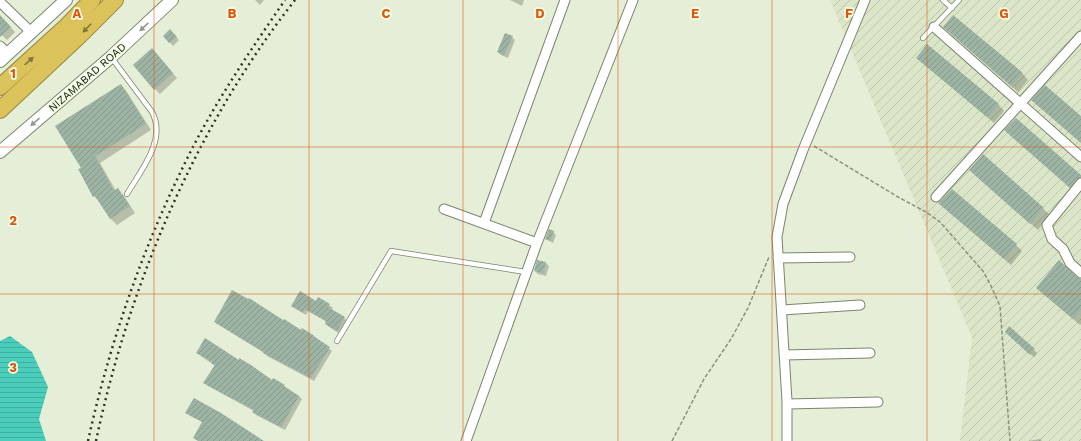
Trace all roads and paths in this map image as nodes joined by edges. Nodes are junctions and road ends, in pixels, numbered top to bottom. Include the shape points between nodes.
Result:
1 (66, 0) edge
2 (92, 0) edge
3 (115, 0) edge
4 (172, 0) edge
5 (565, 0) edge
6 (633, 0) edge
7 (865, 0) edge
8 (942, 0) edge
9 (959, 0) edge
10 (0, 2) edge
11 (952, 8) junction
12 (934, 27) junction
13 (32, 33) junction
14 (1081, 36) edge
15 (923, 38) dead end
16 (3, 54) edge
17 (111, 57) junction
18 (0, 87) edge
19 (1021, 103) junction
20 (0, 110) edge
21 (807, 142) junction
22 (0, 152) edge
23 (1081, 157) edge
24 (1081, 183) edge
25 (127, 194) dead end
26 (936, 197) dead end
27 (444, 209) dead end
28 (484, 224) junction
29 (777, 236) junction
30 (537, 243) junction
31 (850, 257) dead end
32 (778, 258) junction
33 (526, 272) junction
34 (1081, 273) edge
35 (860, 305) dead end
36 (782, 310) junction
37 (337, 342) dead end
38 (870, 353) dead end
39 (784, 355) junction
40 (878, 402) dead end
41 (787, 404) junction
42 (466, 441) edge
43 (672, 441) edge
44 (787, 441) edge
45 (1010, 441) edge

1 - 13 main road
18 -> 2 highway
3 -> 20 highway via 74,42
4 -> 17 main road, NIZAMABAD ROAD
5 - 28 street
6 - 30 street
7 - 21 street
8 - 11 lane
9 - 11 lane
10 - 13 street
11 - 12 lane
12 - 15 lane
12 - 19 street
13 - 16 main road
14 - 19 street
17 -> 22 main road, NIZAMABAD ROAD
17 - 25 lane via 152,112 158,132 152,150
19 - 23 street
19 - 26 street
21 - 29 street via 783,204
21 - 45 path via 940,222 982,271 1000,306
24 - 34 street via 1046,225 1052,239
27 - 28 street
28 - 30 street
29 - 32 street
29 - 43 path via 748,308 704,379
30 - 33 street
31 - 32 street
32 - 36 street
33 - 37 lane via 391,251
33 - 42 street
35 - 36 street
36 - 39 street
38 - 39 street
39 - 41 street
40 - 41 street
41 - 44 street

